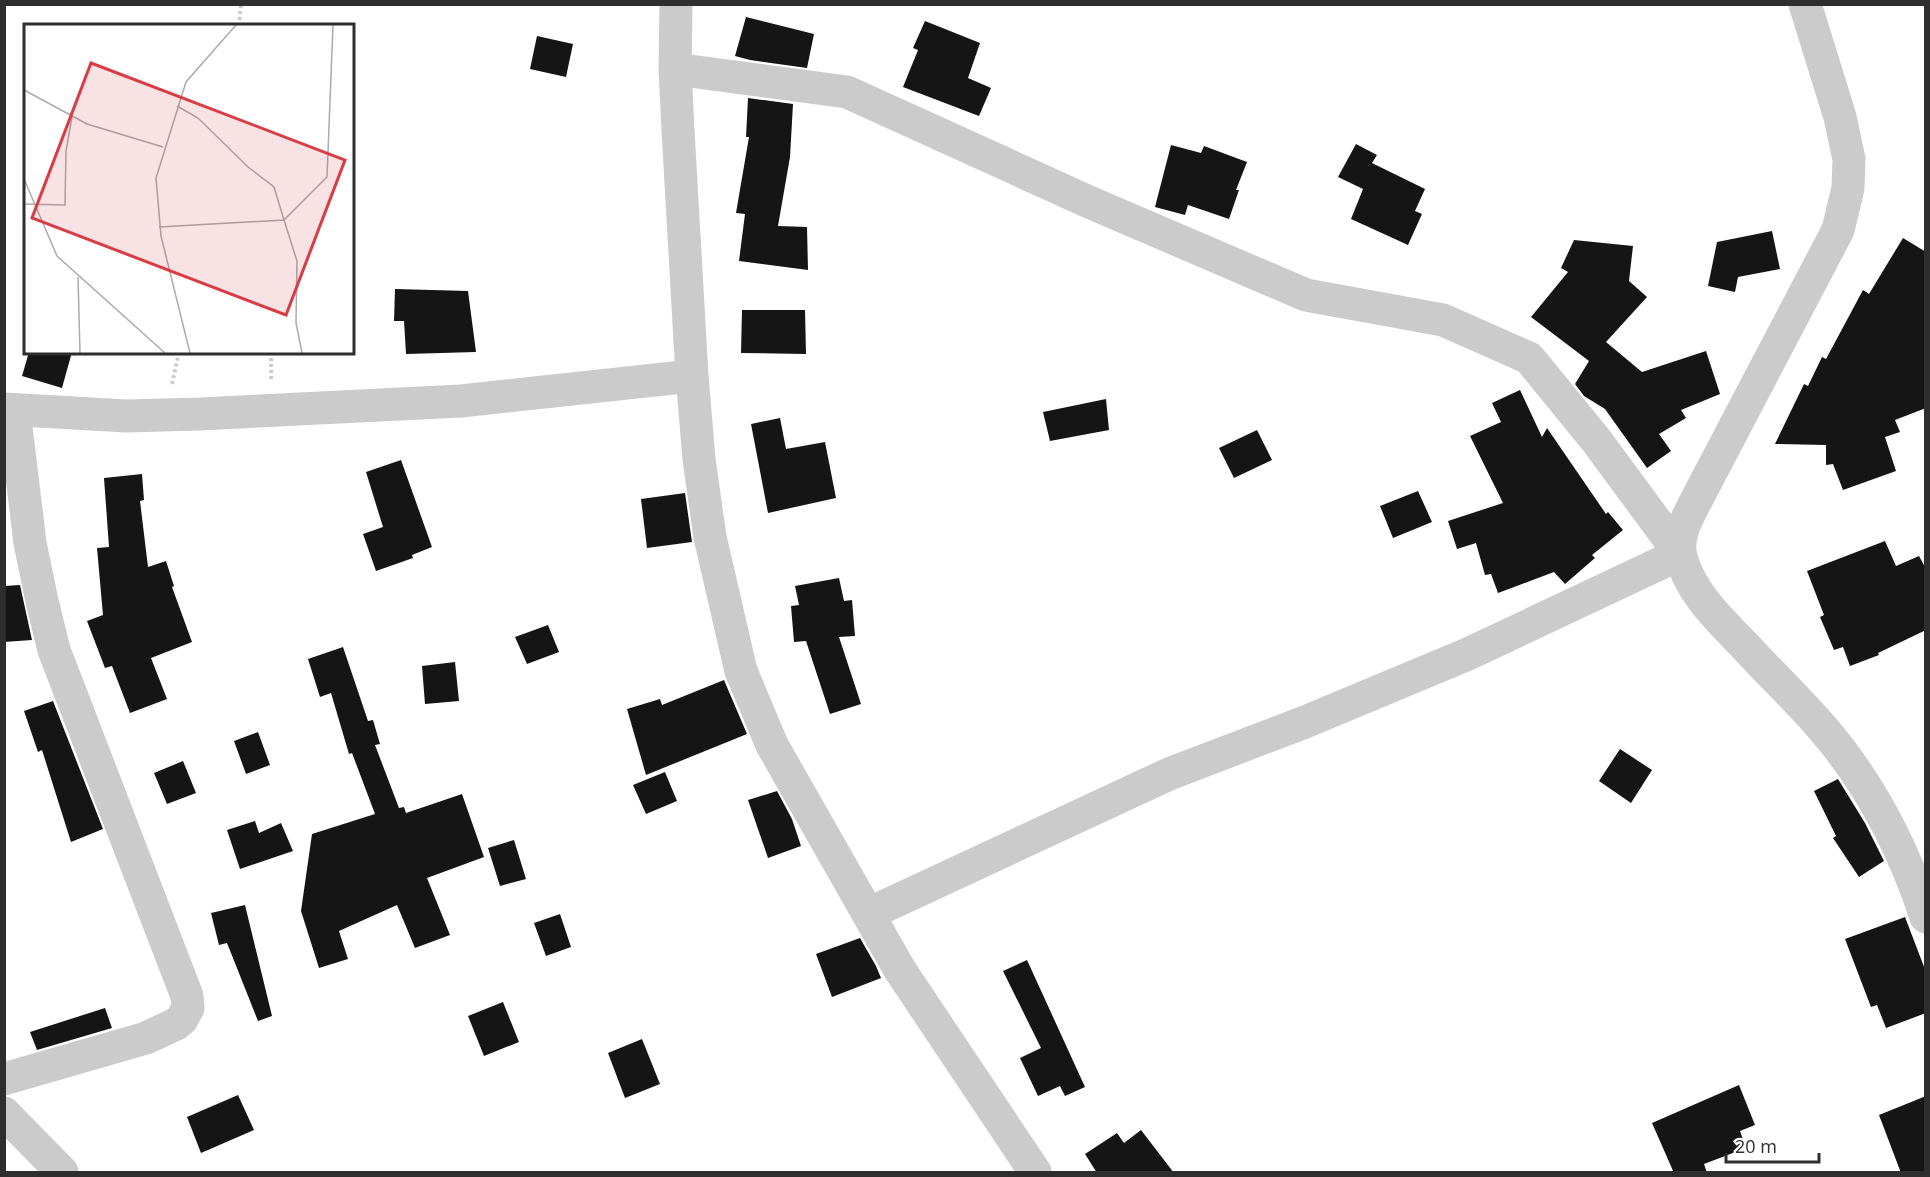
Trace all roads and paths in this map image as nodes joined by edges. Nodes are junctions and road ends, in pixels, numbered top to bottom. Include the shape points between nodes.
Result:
1 (241, 4) edge
2 (676, 4) edge
3 (1805, 4) edge
4 (239, 24) edge
5 (675, 69) junction
6 (692, 376) junction
7 (9, 410) edge
8 (1680, 554) junction
9 (868, 914) junction
10 (1926, 917) edge
11 (4, 1079) edge
12 (4, 1113) edge
13 (62, 1173) edge
14 (1035, 1173) edge

1 - 4 path
2 - 5 street
3 - 8 street via 1840,117 1849,159 1848,188 1838,230 1682,529
5 - 6 street
5 - 8 street via 847,92 1306,295 1443,320 1529,358 1596,440
6 - 7 street via 437,402 126,416
6 - 9 street via 710,537 741,671 772,745
7 - 11 street via 30,543 54,650 187,996 188,1008 176,1024 146,1038
8 - 9 street via 1468,654 1169,774
8 - 10 street via 1688,578 1706,606 1818,723 1870,792
9 - 14 street via 900,970
12 - 13 street

